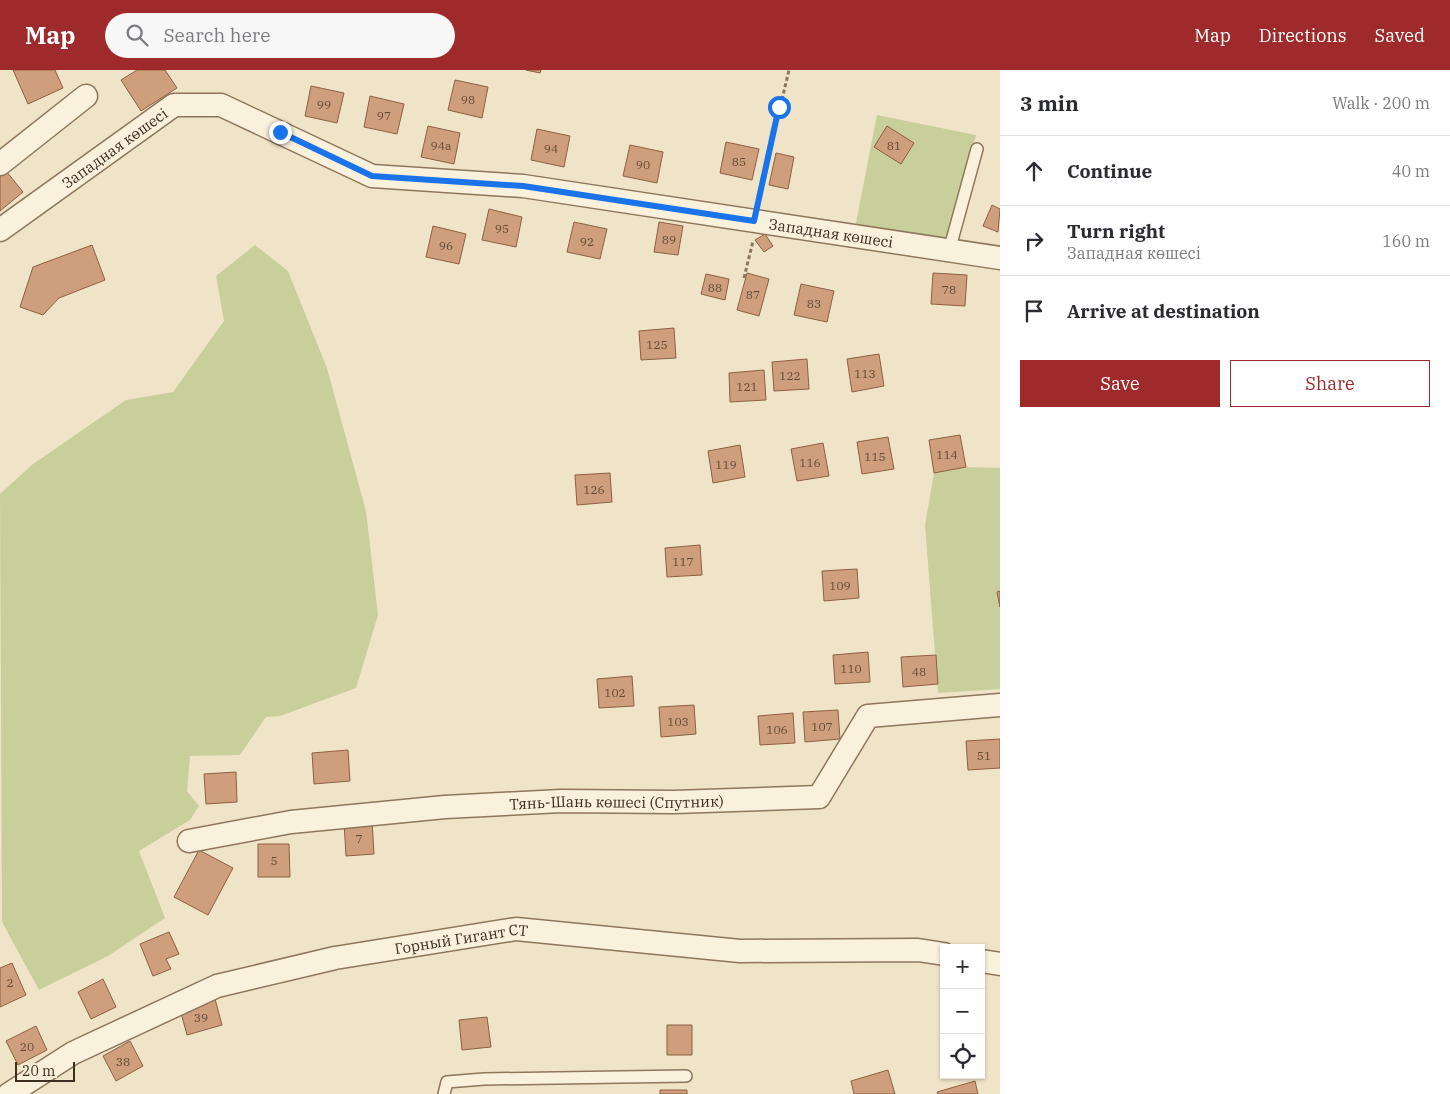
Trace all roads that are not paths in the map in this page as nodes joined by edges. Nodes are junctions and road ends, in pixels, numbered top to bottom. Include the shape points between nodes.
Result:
1 (86, 96) dead end
2 (977, 149) dead end
3 (0, 164) edge
4 (0, 230) edge
5 (949, 250) junction
6 (1000, 258) edge
7 (1000, 705) edge
8 (189, 841) dead end
9 (940, 953) edge
10 (985, 962) edge
11 (1000, 964) edge
12 (686, 1076) dead end
13 (9, 1094) edge
14 (444, 1094) edge

1 - 3 street
2 - 5 lane
4 - 5 street, Западная көшесі via 174,105 222,105 372,176 523,186
5 - 6 street, Западная көшесі
7 - 8 street, Тянь-Шань көшесі (Спутник) via 868,716 819,797 674,802 560,801 445,807 291,822
9 - 13 street, Горный Гигант СТ via 918,950 740,951 516,929 335,958 217,986 73,1053
10 - 11 street
12 - 14 lane via 484,1078 447,1082

